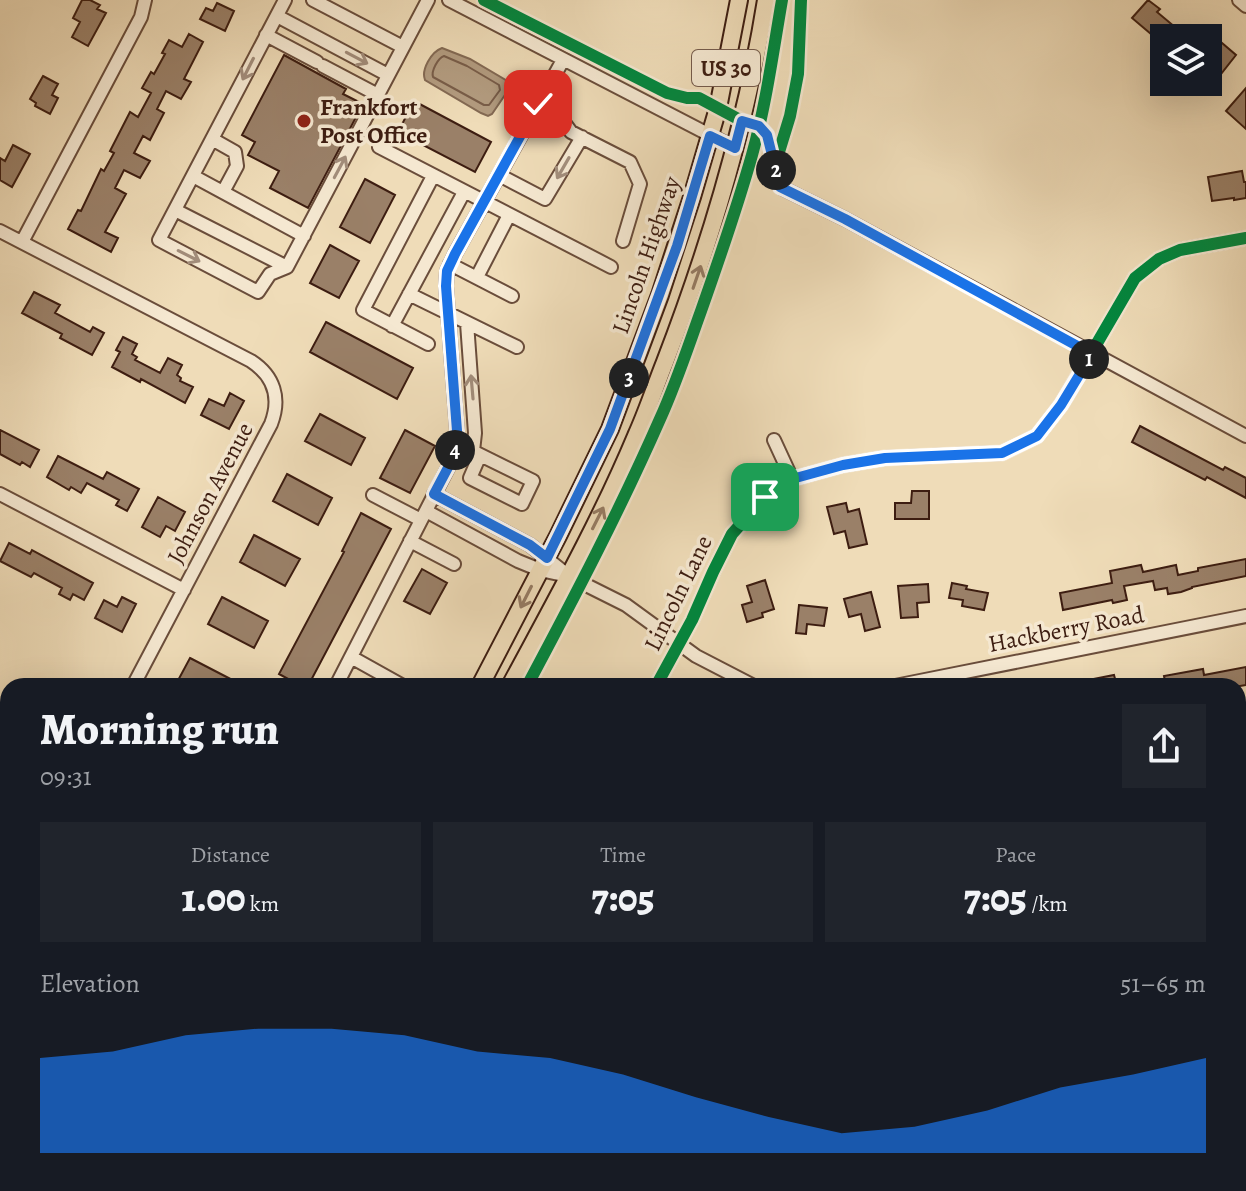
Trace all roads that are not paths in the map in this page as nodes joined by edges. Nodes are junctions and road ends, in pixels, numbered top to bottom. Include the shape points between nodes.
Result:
1 (145, 0) edge
2 (285, 0) edge
3 (313, 0) edge
4 (428, 0) edge
5 (449, 0) edge
6 (739, 0) edge
7 (766, 0) edge
8 (1239, 0) edge
9 (1246, 6) edge
10 (277, 16) junction
11 (266, 35) junction
12 (403, 47) junction
13 (563, 60) junction
14 (388, 75) junction
15 (378, 95) junction
16 (538, 104) junction
17 (710, 136) junction
18 (582, 137) junction
19 (212, 139) junction
20 (379, 147) dead end
21 (735, 148) junction
22 (499, 175) junction
23 (193, 176) junction
24 (433, 176) junction
25 (780, 187) dead end
26 (223, 192) junction
27 (464, 192) junction
28 (483, 202) junction
29 (175, 210) junction
30 (509, 215) junction
31 (0, 231) edge
32 (304, 236) junction
33 (1246, 238) edge
34 (623, 241) dead end
35 (22, 242) junction
36 (450, 264) junction
37 (287, 267) junction
38 (611, 267) dead end
39 (477, 277) junction
40 (409, 294) junction
41 (512, 296) dead end
42 (448, 313) junction
43 (467, 323) junction
44 (392, 326) junction
45 (428, 344) dead end
46 (517, 347) dead end
47 (1092, 354) junction
48 (1246, 436) edge
49 (774, 440) dead end
50 (458, 444) junction
51 (476, 453) junction
52 (792, 479) junction
53 (0, 494) edge
54 (434, 494) junction
55 (373, 495) dead end
56 (423, 516) junction
57 (410, 541) junction
58 (454, 564) dead end
59 (544, 564) junction
60 (568, 576) junction
61 (184, 590) junction
62 (1246, 616) edge
63 (678, 645) junction
64 (351, 657) junction
65 (137, 678) edge
66 (340, 678) edge
67 (389, 678) edge
68 (484, 678) edge
69 (514, 678) edge
70 (660, 678) edge
71 (739, 678) edge
72 (935, 678) edge

1 - 35 street via 141,17
2 - 10 street
3 - 12 street
4 - 12 street
5 - 13 street
6 - 17 main road, Lincoln Highway / US 30
7 - 21 main road, US 30
8 - 9 street
10 - 11 street
10 -> 14 street
11 - 15 street
11 -> 19 street
12 - 14 street
13 - 16 street
13 - 17 street
14 - 15 street
32 -> 15 street
16 - 18 street
16 - 22 street
17 - 21 street
17 - 59 main road, Lincoln Highway / US 30 via 677,246 610,429
18 -> 22 street via 545,199
18 - 34 street via 630,162 640,184
19 - 23 street
19 - 26 street via 235,152 237,161
20 - 24 street
60 -> 21 main road, US 30 via 637,435 700,267
22 - 28 street
23 - 26 street
23 - 29 street
24 - 27 street
24 - 44 street via 363,310
25 - 47 street
26 - 32 street
27 - 28 street
27 - 40 street
28 - 30 street
28 - 36 street
29 - 37 street
29 -> 37 street via 159,240 258,292 270,274
30 - 38 street
30 - 39 street
31 - 35 street, Johnson Avenue
32 - 37 street
33 - 47 street, Lincoln Lane via 1159,259 1135,278
35 - 61 street, Johnson Avenue via 251,361 271,380 276,403 271,424
36 - 39 street
36 - 42 street
39 - 41 street
40 - 42 street
40 - 44 street
42 - 43 street
42 - 50 street
43 - 46 street
51 -> 43 street
44 - 45 street
47 - 48 street
47 - 52 street, Lincoln Lane via 1037,436 1002,453 885,458
49 - 52 street
50 - 51 street
50 - 54 street
51 - 51 street via 533,481 522,504 470,478
52 - 63 street, Lincoln Lane via 765,497 732,534
53 - 61 street
54 - 56 street
54 - 59 street via 530,545
55 - 56 street
56 - 57 street
56 - 59 street via 518,561
57 - 58 street
57 - 64 street
59 - 60 street
59 -> 68 main road, Lincoln Highway / US 30
60 - 63 street via 626,605
60 - 69 main road, US 30
61 - 65 street, Johnson Avenue
62 - 72 street, Hackberry Road
63 - 70 street, Lincoln Lane
63 - 71 street
64 - 66 street
64 - 67 street

